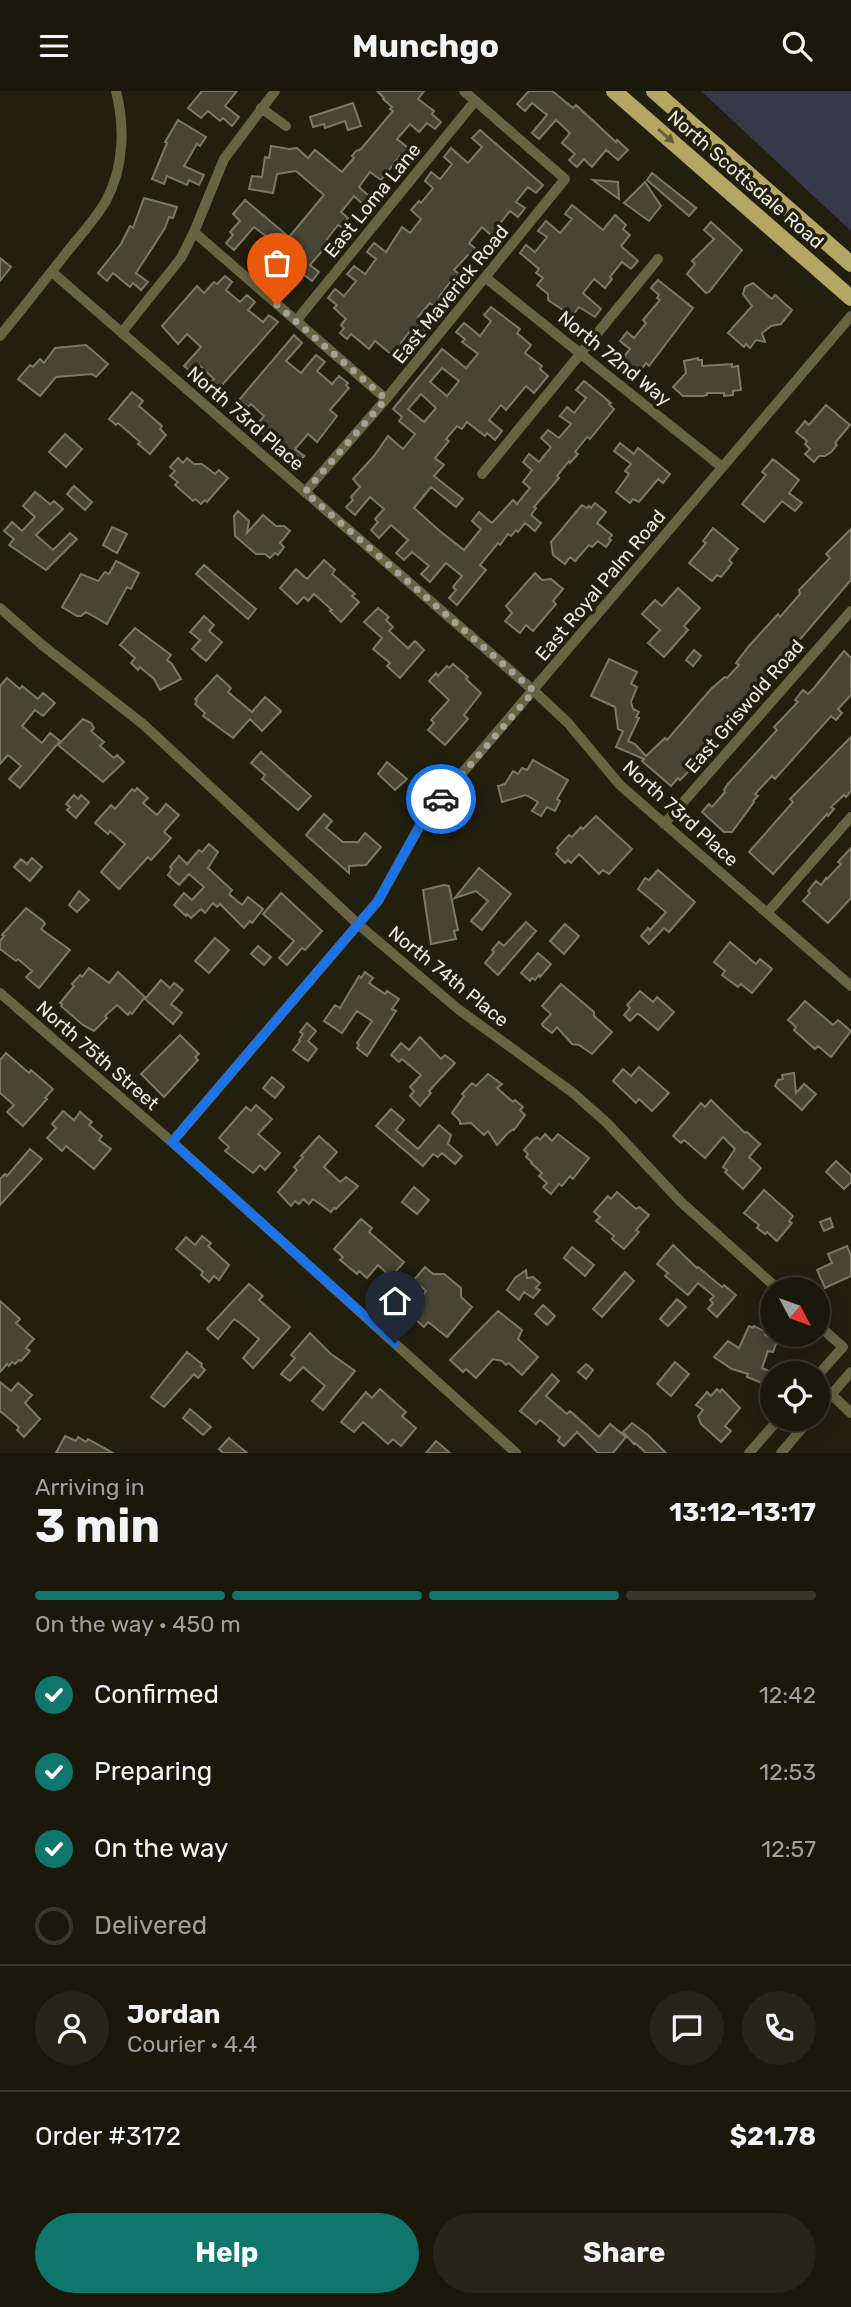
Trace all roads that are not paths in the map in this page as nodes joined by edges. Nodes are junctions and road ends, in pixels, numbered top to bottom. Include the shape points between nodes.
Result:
1 (116, 91) edge
2 (275, 91) edge
3 (464, 91) edge
4 (614, 91) edge
5 (654, 91) edge
6 (475, 101) junction
7 (261, 108) junction
8 (286, 126) dead end
9 (194, 232) junction
10 (658, 259) dead end
11 (851, 264) edge
12 (52, 272) junction
13 (486, 278) junction
14 (851, 298) edge
15 (851, 316) edge
16 (296, 321) junction
17 (122, 333) junction
18 (0, 336) edge
19 (581, 354) junction
20 (386, 399) junction
21 (722, 467) junction
22 (482, 474) dead end
23 (305, 492) junction
24 (0, 608) edge
25 (851, 611) edge
26 (534, 691) junction
27 (851, 817) edge
28 (664, 824) junction
29 (768, 912) junction
30 (359, 925) junction
31 (851, 986) edge
32 (0, 993) edge
33 (172, 1142) junction
34 (765, 1277) edge
35 (830, 1336) edge
36 (830, 1362) edge
37 (851, 1371) edge
38 (831, 1395) joint
39 (851, 1413) edge
40 (768, 1431) edge
41 (800, 1431) edge
42 (516, 1453) edge
43 (749, 1453) edge
44 (781, 1453) edge

1 - 12 street via 122,146 112,185 94,218
2 - 7 street
3 - 6 street
4 -> 14 main road, North Scottsdale Road
5 - 11 main road, North Scottsdale Road
6 - 13 street, East Maverick Road via 565,179
6 - 16 street, East Loma Lane
7 - 8 street
7 - 9 street via 224,159
9 - 16 street
9 - 17 street via 181,258
10 - 19 street
12 - 17 street, North 73rd Place
12 - 18 street
13 - 19 street, North 72nd Way
13 - 20 street, East Maverick Road
15 - 21 street, East Royal Palm Road
16 - 20 street
17 - 23 street, North 73rd Place
19 - 21 street, North 72nd Way
19 - 22 street
20 - 23 street, East Maverick Road
21 - 26 street, East Royal Palm Road
23 - 26 street, North 73rd Place
24 - 30 street, North 74th Place via 144,725
25 - 28 street, East Griswold Road
26 - 28 street, North 73rd Place via 620,785
26 - 30 street, East Royal Palm Road via 424,818 378,901
27 - 29 street
28 - 29 street, North 73rd Place
29 - 31 street, North 73rd Place
30 - 33 street, East Royal Palm Road
30 - 34 street, North 74th Place via 458,1009 572,1092 681,1202
32 - 33 street, North 75th Street
33 - 42 street, North 75th Street
35 - 36 street via 843,1347
37 - 38 street
38 - 39 street
40 - 43 street
41 - 44 street

